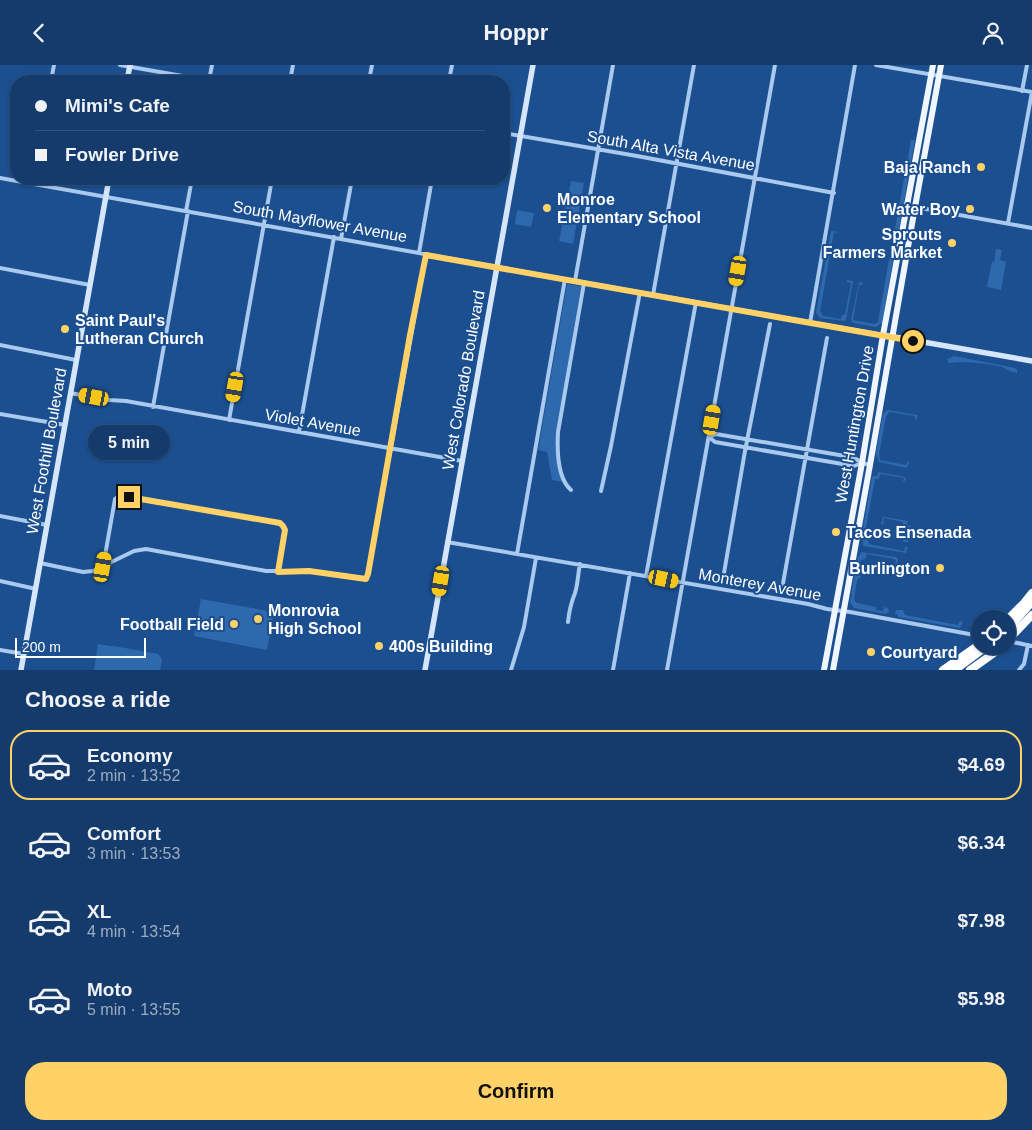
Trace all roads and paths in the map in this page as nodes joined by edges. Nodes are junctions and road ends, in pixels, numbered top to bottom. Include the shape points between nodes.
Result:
1 (120, 65) edge
2 (533, 65) edge
3 (613, 65) edge
4 (694, 65) edge
5 (775, 65) edge
6 (856, 65) edge
7 (876, 65) edge
8 (932, 65) edge
9 (941, 65) edge
10 (1027, 65) edge
11 (130, 66) edge
12 (931, 74) junction
13 (178, 75) edge
14 (939, 76) junction
15 (1022, 91) junction
16 (1032, 92) edge
17 (510, 134) edge
18 (520, 136) junction
19 (598, 150) junction
20 (676, 164) junction
21 (755, 178) junction
22 (912, 178) junction
23 (51, 185) edge
24 (108, 185) edge
25 (191, 185) edge
26 (271, 185) edge
27 (351, 185) edge
28 (431, 185) edge
29 (834, 193) junction
30 (106, 197) junction
31 (915, 207) junction
32 (187, 211) junction
33 (1008, 223) junction
34 (264, 225) junction
35 (904, 226) junction
36 (1032, 228) edge
37 (334, 237) junction
38 (341, 239) junction
39 (419, 253) junction
40 (426, 255) junction
41 (906, 256) junction
42 (497, 267) junction
43 (0, 268) edge
44 (564, 279) junction
45 (575, 281) junction
46 (584, 283) junction
47 (90, 285) junction
48 (640, 292) junction
49 (653, 295) junction
50 (696, 302) junction
51 (732, 309) junction
52 (810, 323) junction
53 (770, 324) dead end
54 (883, 335) junction
55 (892, 337) junction
56 (827, 338) dead end
57 (0, 345) edge
58 (76, 360) junction
59 (1032, 361) edge
60 (70, 393) junction
61 (153, 407) junction
62 (0, 414) edge
63 (229, 420) junction
64 (64, 425) junction
65 (299, 432) junction
66 (708, 437) junction
67 (748, 439) junction
68 (390, 448) junction
69 (746, 448) junction
70 (806, 449) junction
71 (805, 458) junction
72 (462, 461) junction
73 (862, 463) junction
74 (870, 465) junction
75 (571, 490) dead end
76 (601, 491) dead end
77 (0, 515) edge
78 (47, 525) junction
79 (447, 541) junction
80 (516, 554) junction
81 (536, 558) junction
82 (40, 563) junction
83 (580, 564) junction
84 (103, 567) junction
85 (278, 572) junction
86 (630, 573) junction
87 (646, 576) junction
88 (723, 579) dead end
89 (0, 581) edge
90 (682, 583) junction
91 (36, 589) junction
92 (782, 589) dead end
93 (1032, 593) edge
94 (1032, 602) edge
95 (1032, 607) edge
96 (835, 610) junction
97 (844, 611) junction
98 (1016, 611) edge
99 (1032, 615) edge
100 (568, 622) dead end
101 (1016, 623) edge
102 (1016, 625) edge
103 (1016, 626) edge
104 (971, 634) edge
105 (1016, 642) edge
106 (1030, 645) edge
107 (0, 649) edge
108 (24, 654) junction
109 (974, 655) edge
110 (977, 655) edge
111 (979, 655) edge
112 (985, 655) edge
113 (983, 662) junction
114 (21, 670) edge
115 (425, 670) edge
116 (511, 670) edge
117 (613, 670) edge
118 (666, 670) edge
119 (824, 670) edge
120 (833, 670) edge
121 (943, 670) edge
122 (955, 670) edge
123 (962, 670) edge
124 (970, 670) edge
125 (975, 670) edge
126 (1019, 670) edge

1 - 11 street
2 - 18 street, West Colorado Boulevard
3 - 19 street
4 - 20 street
5 - 21 street
6 - 29 street
7 - 12 street
8 - 12 main road, West Huntington Drive
9 - 14 main road, West Huntington Drive
10 - 15 street
11 - 13 street
12 - 14 street
12 - 22 main road, West Huntington Drive
14 - 15 street
14 - 31 main road, West Huntington Drive
15 - 16 street
16 - 33 street
17 - 18 street, South Alta Vista Avenue
18 - 19 street, South Alta Vista Avenue
18 - 42 street, West Colorado Boulevard
19 - 20 street, South Alta Vista Avenue
19 - 45 street
20 - 21 street, South Alta Vista Avenue
20 - 49 street
21 - 29 street, South Alta Vista Avenue
21 - 51 street
22 - 31 main road via 911,201
22 - 35 main road, West Huntington Drive
23 - 30 street, South Mayflower Avenue
24 - 30 street, West Foothill Boulevard
25 - 32 street
26 - 34 street
27 - 38 street
28 - 39 street
29 - 52 street
30 - 32 street, South Mayflower Avenue
30 - 47 street, West Foothill Boulevard
31 - 33 street
31 - 41 main road, West Huntington Drive
32 - 34 street, South Mayflower Avenue
32 - 61 street
33 - 36 street
34 - 37 street, South Mayflower Avenue
34 - 63 street
35 - 41 main road via 903,252
35 - 54 main road, West Huntington Drive
37 - 38 street, South Mayflower Avenue
37 - 65 street
38 - 39 street, South Mayflower Avenue
39 - 40 street, South Mayflower Avenue
40 - 42 street, South Mayflower Avenue
40 - 68 street
41 - 55 main road, West Huntington Drive
42 - 44 street, South Mayflower Avenue
42 - 72 street, West Colorado Boulevard
43 - 47 street
44 - 45 street, South Mayflower Avenue
44 - 80 street
45 - 46 street, South Mayflower Avenue
46 - 48 street, South Mayflower Avenue
46 - 75 street via 558,432 560,468
47 - 58 street, West Foothill Boulevard
48 - 49 street, South Mayflower Avenue
48 - 76 street
49 - 50 street, South Mayflower Avenue
50 - 51 street, South Mayflower Avenue
50 - 87 street
51 - 52 street, South Mayflower Avenue
51 - 66 street
52 - 54 street, South Mayflower Avenue
53 - 67 street
54 - 55 street, South Mayflower Avenue
54 - 73 main road, West Huntington Drive
55 - 59 street, South Mayflower Avenue
55 - 74 main road, West Huntington Drive
56 - 70 street
57 - 58 street
58 - 60 street, West Foothill Boulevard
60 - 61 street, Violet Avenue
60 - 64 street, West Foothill Boulevard
61 - 63 street, Violet Avenue
62 - 64 street
63 - 65 street, Violet Avenue
64 - 78 street, West Foothill Boulevard
65 - 68 street, Violet Avenue
66 - 67 street via 716,434
66 - 69 street via 715,442
66 - 90 street
67 - 69 street
67 - 70 street
68 - 72 street, Violet Avenue
68 - 85 street via 366,579 309,571
69 - 71 street
69 - 88 street
70 - 71 street
70 - 73 street via 845,456
71 - 73 street via 854,466
71 - 92 street
72 - 79 street, West Colorado Boulevard
73 - 74 street
73 - 96 main road, West Huntington Drive
74 - 97 main road, West Huntington Drive
77 - 78 street
78 - 82 street, West Foothill Boulevard
79 - 80 street, Monterey Avenue
79 - 115 street, West Colorado Boulevard
80 - 81 street, Monterey Avenue
81 - 83 street, Monterey Avenue
81 - 116 street via 524,627
82 - 84 street via 83,572
82 - 91 street, West Foothill Boulevard
83 - 86 street, Monterey Avenue
83 - 100 street
84 - 85 street via 134,551 146,549
84 - 85 street via 115,499 119,496 280,523 285,530
86 - 87 street, Monterey Avenue
86 - 117 street
87 - 90 street, Monterey Avenue
89 - 91 street
90 - 96 street, Monterey Avenue
90 - 118 street
91 - 108 street, West Foothill Boulevard
93 - 98 highway
94 - 101 highway
95 - 102 highway
96 - 97 street, Monterey Avenue
96 - 119 main road, West Huntington Drive
97 - 104 street, Monterey Avenue
97 - 120 main road, West Huntington Drive
99 - 103 highway
105 - 106 street
106 - 126 street
107 - 108 street
108 - 114 street, West Foothill Boulevard
109 - 121 highway
110 - 122 highway
111 - 123 highway
112 - 113 highway
113 - 124 highway
113 - 125 highway

